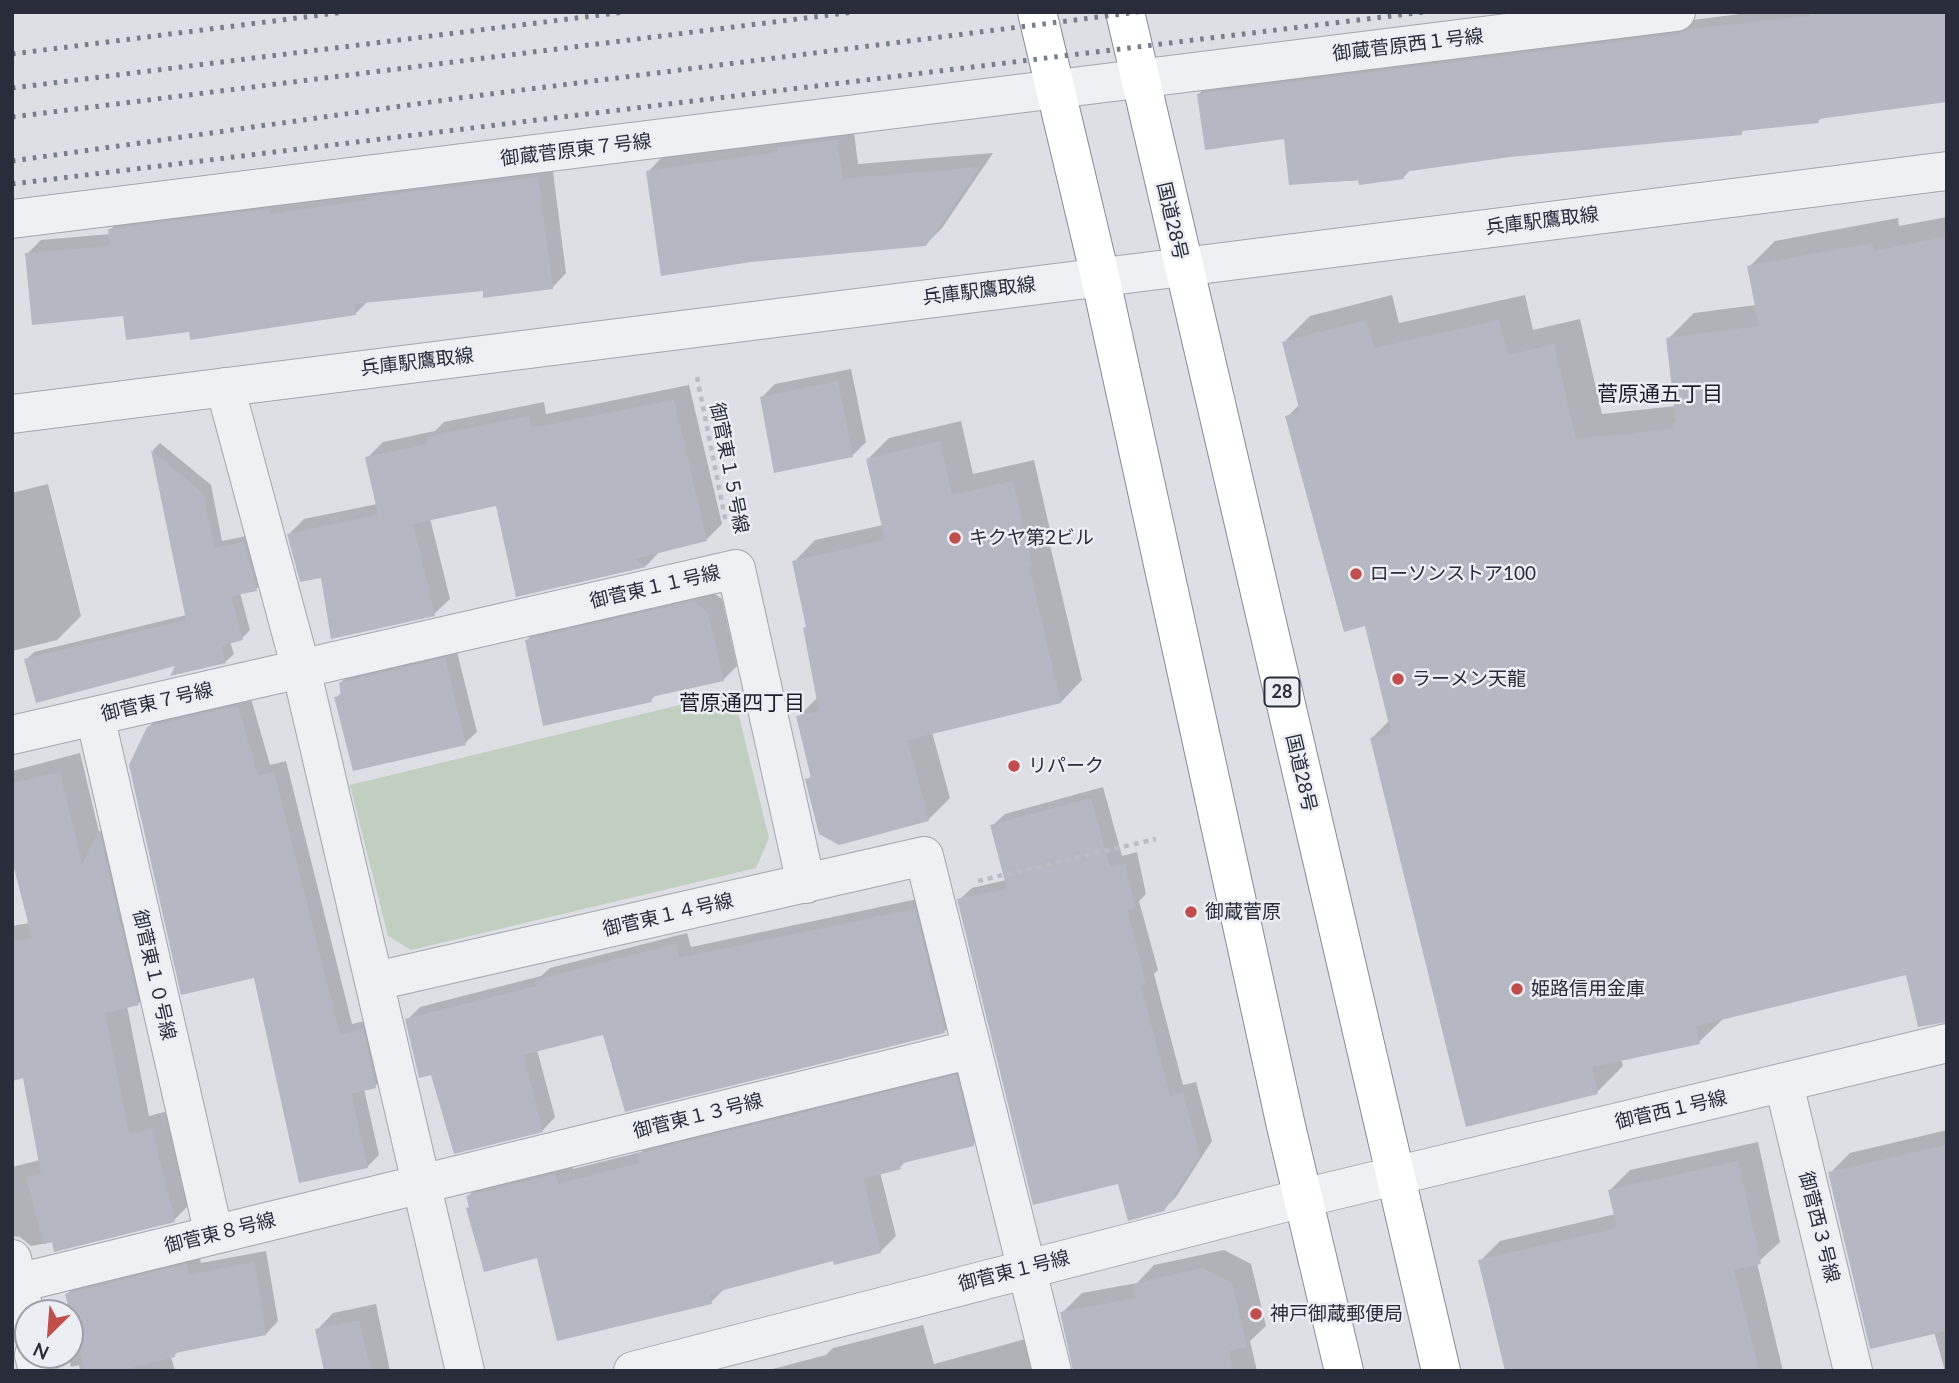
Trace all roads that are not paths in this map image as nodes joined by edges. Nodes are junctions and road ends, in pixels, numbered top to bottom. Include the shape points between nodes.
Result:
1 (1037, 12) edge
2 (1125, 12) edge
3 (1675, 12) edge
4 (1140, 79) junction
5 (1056, 91) junction
6 (1947, 171) edge
7 (12, 219) edge
8 (1182, 266) junction
9 (1100, 276) junction
10 (225, 387) junction
11 (12, 414) edge
12 (301, 669) junction
13 (95, 716) junction
14 (12, 735) edge
15 (806, 884) junction
16 (376, 981) junction
17 (1947, 1043) edge
18 (972, 1049) junction
19 (1784, 1084) junction
20 (1396, 1176) junction
21 (423, 1184) junction
22 (1303, 1198) junction
23 (214, 1235) junction
24 (1027, 1268) junction
25 (15, 1271) edge
26 (22, 1299) edge
27 (466, 1371) edge
28 (633, 1371) edge
29 (1052, 1371) edge
30 (1344, 1371) edge
31 (1441, 1371) edge
32 (1853, 1371) edge

1 - 5 highway
2 - 4 highway, 国道28号 / 28
3 - 4 street, 御蔵菅原西１号線
4 - 5 street, 御蔵菅原東７号線
4 - 8 highway, 国道28号 / 28
5 - 7 street, 御蔵菅原東７号線
5 - 9 highway
6 - 8 street, 兵庫駅鷹取線
8 - 9 street, 兵庫駅鷹取線
8 - 20 highway, 国道28号 / 28
9 - 10 street, 兵庫駅鷹取線
9 - 22 highway
10 - 11 street, 兵庫駅鷹取線
10 - 12 street
12 - 13 street, 御菅東７号線
12 - 15 street, 御菅東１１号線 via 736,569
12 - 16 street
13 - 14 street, 御菅東７号線
13 - 23 street, 御菅東１０号線
15 - 16 street, 御菅東１４号線
15 - 18 street, 御菅東１４号線 via 924,856
16 - 21 street
17 - 19 street, 御菅西１号線
18 - 21 street, 御菅東１３号線
18 - 24 street, 御菅東１４号線
19 - 20 street, 御菅西１号線
19 - 32 street, 御菅西３号線
20 - 22 street, 御菅東１号線
20 - 31 highway, 国道28号 / 28
21 - 23 street, 御菅東８号線
21 - 27 street
22 - 24 street, 御菅東１号線
22 - 30 highway
23 - 25 street, 御菅東８号線
24 - 28 street, 御菅東１号線
24 - 29 street, 御菅東１４号線
25 - 26 street

